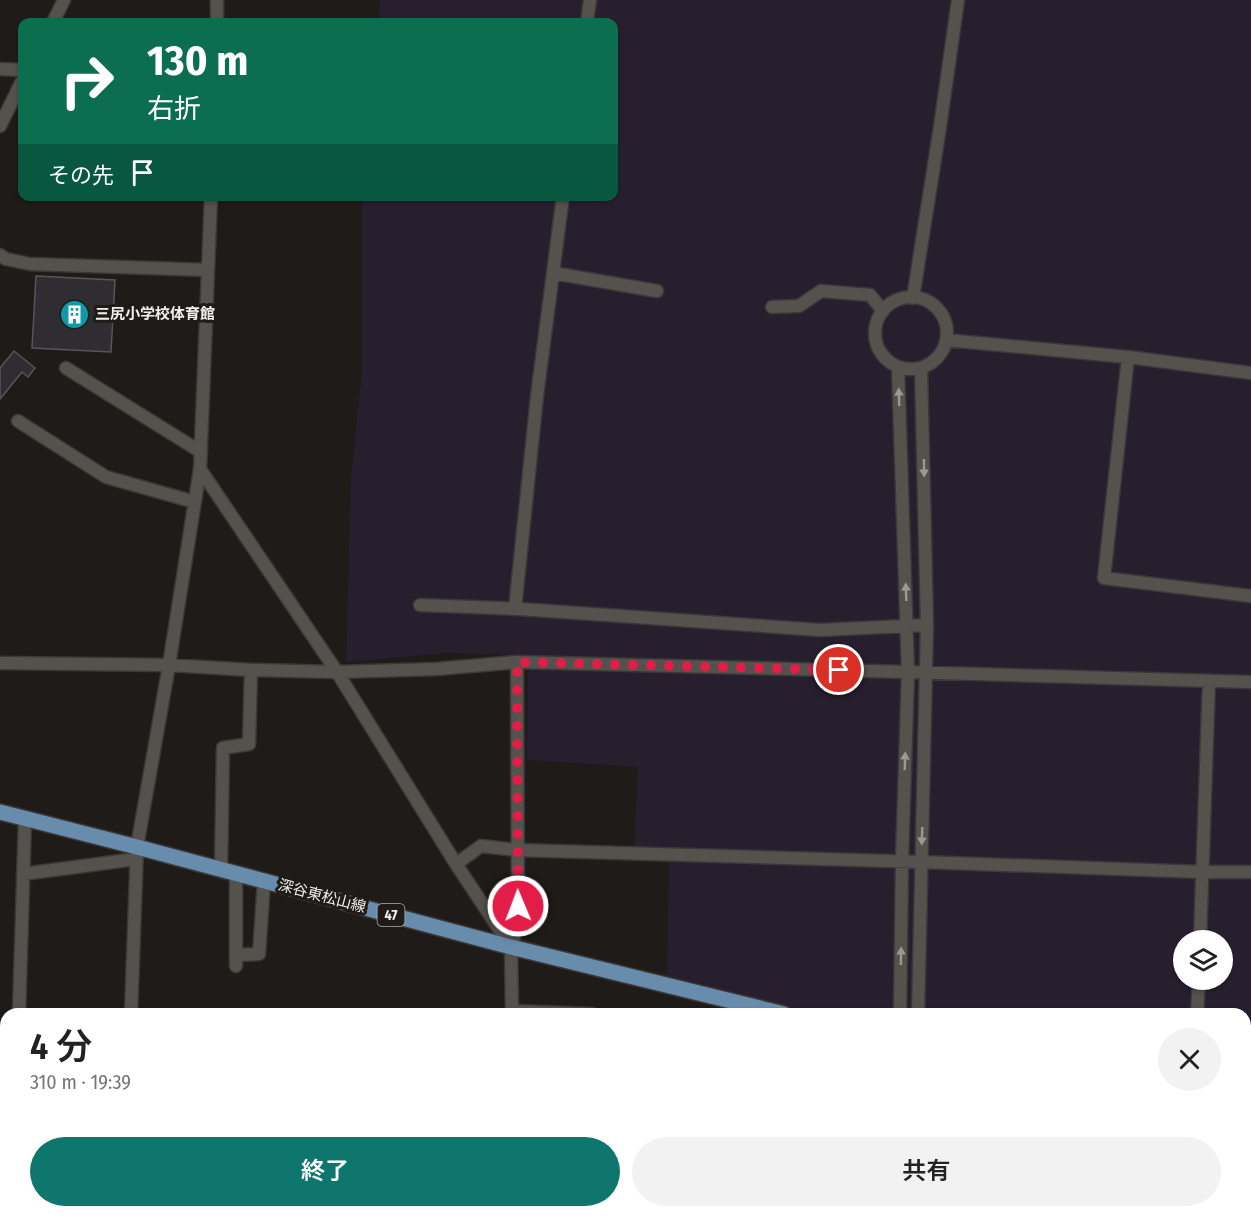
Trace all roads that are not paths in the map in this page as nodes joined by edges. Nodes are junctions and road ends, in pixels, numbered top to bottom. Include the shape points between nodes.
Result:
1 (64, 0) edge
2 (217, 0) edge
3 (590, 0) edge
4 (957, 0) edge
5 (55, 18) edge
6 (217, 18) edge
7 (588, 18) edge
8 (0, 69) edge
9 (18, 70) edge
10 (18, 89) edge
11 (0, 126) edge
12 (211, 201) edge
13 (562, 201) edge
14 (0, 255) edge
15 (208, 270) junction
16 (552, 273) junction
17 (657, 291) dead end
18 (913, 298) junction
19 (772, 307) dead end
20 (883, 311) junction
21 (946, 340) junction
22 (1128, 357) junction
23 (898, 367) junction
24 (66, 368) dead end
25 (921, 368) junction
26 (1251, 373) edge
27 (18, 421) dead end
28 (201, 452) junction
29 (200, 469) junction
30 (195, 502) junction
31 (1251, 596) edge
32 (420, 606) dead end
33 (515, 609) junction
34 (927, 625) junction
35 (907, 626) junction
36 (517, 662) junction
37 (0, 663) edge
38 (169, 665) junction
39 (251, 670) junction
40 (337, 672) junction
41 (908, 672) junction
42 (927, 672) junction
43 (1209, 681) junction
44 (1251, 682) edge
45 (0, 812) edge
46 (25, 818) junction
47 (517, 850) junction
48 (137, 853) junction
49 (902, 861) junction
50 (922, 862) junction
51 (456, 864) junction
52 (221, 869) junction
53 (1203, 872) junction
54 (1251, 872) edge
55 (236, 873) junction
56 (23, 874) junction
57 (264, 881) junction
58 (1200, 930) edge
59 (511, 947) junction
60 (1198, 990) edge
61 (19, 1008) edge
62 (131, 1008) edge
63 (512, 1008) edge
64 (760, 1008) edge
65 (900, 1008) edge
66 (918, 1008) edge
67 (1197, 1008) edge

1 - 5 street
2 - 6 street
3 - 7 street
4 - 18 street
8 - 9 street
10 - 11 street
12 - 15 street
13 - 16 street
14 - 15 street via 30,264
15 - 28 street
16 - 17 street
16 - 33 street
18 - 20 street via 902,299
18 - 21 street via 925,300 943,316
19 - 20 street via 799,306 821,291 870,296
20 - 23 street via 877,321 876,343 888,361
21 - 22 street
21 - 25 street via 938,358
22 - 26 street
22 - 31 street via 1104,578
23 - 25 street
35 -> 23 street
24 - 28 street
25 -> 34 street
27 - 30 street via 106,477
28 - 29 street
29 - 30 street
29 - 40 street
30 - 38 street
32 - 33 street
33 - 35 street via 820,630
34 - 35 street
34 - 42 street
35 - 41 street
36 - 40 street
36 - 41 street
36 - 47 street
37 - 38 street
38 - 39 street
38 - 48 street
39 - 40 street
39 - 52 street via 249,744 223,748
40 - 51 street
41 - 42 street
49 -> 41 street
42 - 43 street
42 -> 50 street
43 - 44 street
43 - 53 street
45 - 46 main road, 深谷東松山線 / 47
46 - 48 main road, 深谷東松山線 / 47
46 - 56 street
47 - 49 street
47 - 51 street via 481,846
47 - 59 street via 518,924
48 - 52 main road, 深谷東松山線 / 47
48 - 56 street
48 - 62 street
49 - 50 street
65 -> 49 street
50 - 53 street
50 - 66 street
51 - 59 street
52 - 55 main road, 深谷東松山線 / 47
53 - 54 street
53 - 58 street
55 - 57 main road, 深谷東松山線 / 47
55 - 57 street via 236,961 259,954
56 - 61 street
57 - 59 main road, 深谷東松山線 / 47
59 - 63 street
59 - 64 main road, 深谷東松山線 / 47
60 - 67 street

